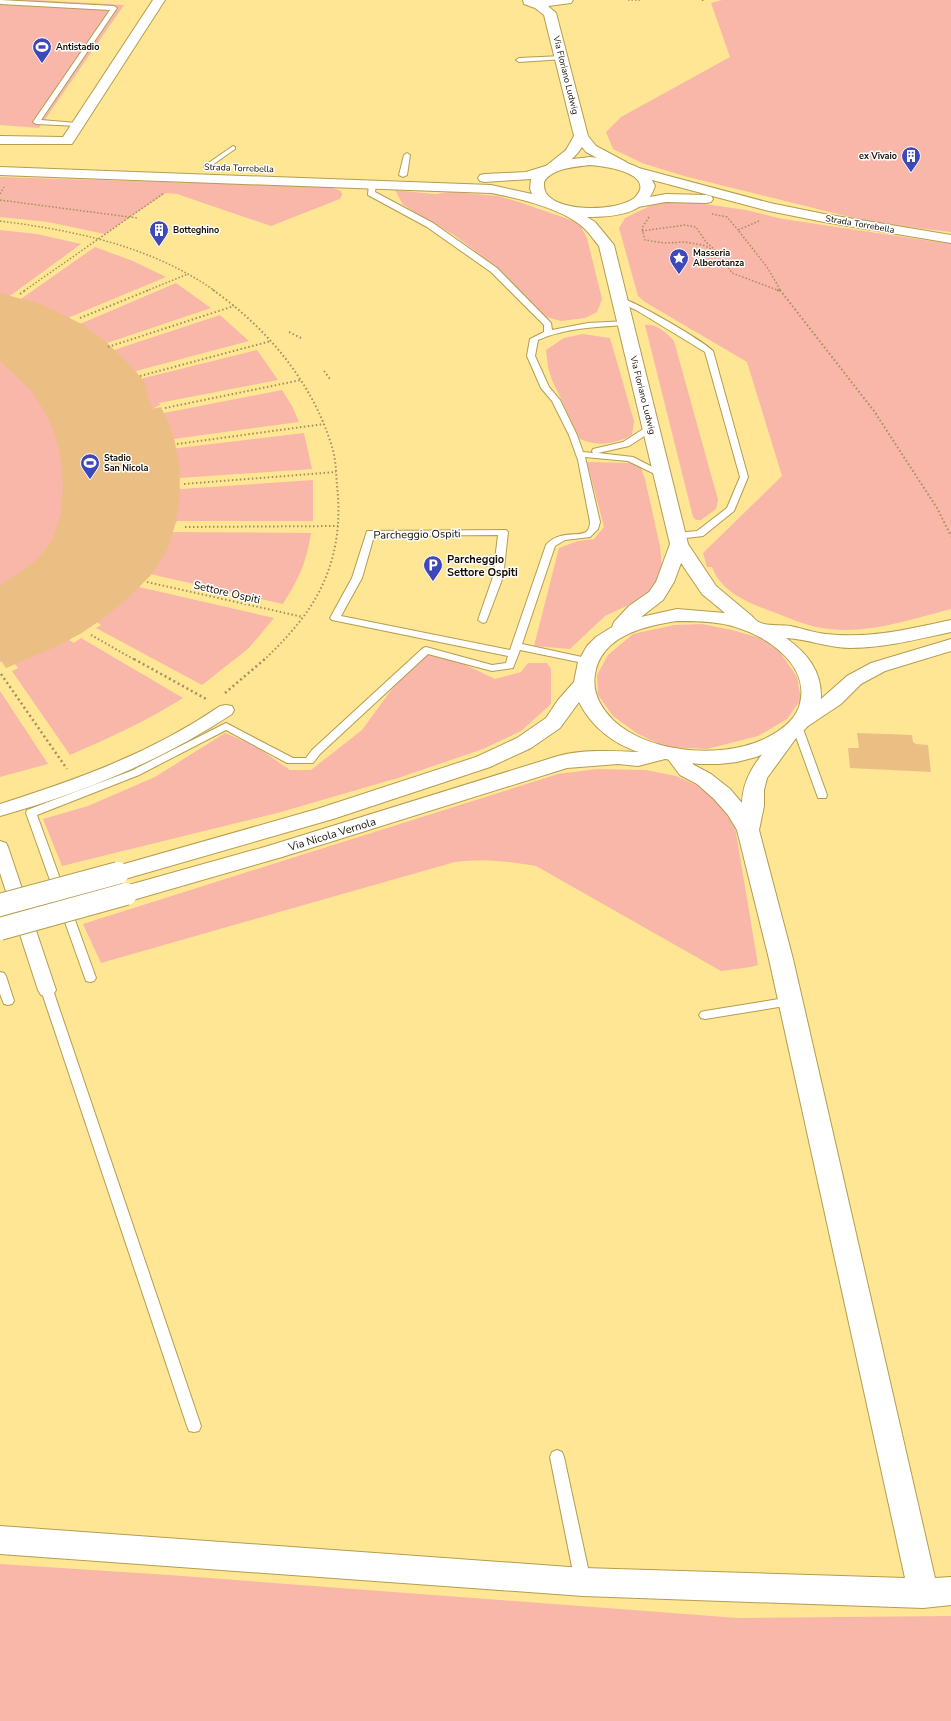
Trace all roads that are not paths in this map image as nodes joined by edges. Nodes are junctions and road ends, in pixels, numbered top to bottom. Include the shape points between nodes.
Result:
1 (160, 0) edge
2 (525, 1) edge
3 (563, 1) edge
4 (0, 2) edge
5 (550, 13) junction
6 (562, 58) junction
7 (520, 60) dead end
8 (77, 125) junction
9 (581, 136) junction
10 (0, 140) edge
11 (233, 148) dead end
12 (407, 155) dead end
13 (0, 160) edge
14 (621, 165) junction
15 (206, 167) junction
16 (0, 171) edge
17 (546, 171) junction
18 (635, 171) junction
19 (403, 175) junction
20 (478, 183) junction
21 (372, 185) junction
22 (634, 205) junction
23 (559, 207) junction
24 (769, 207) junction
25 (610, 234) junction
26 (951, 239) edge
27 (619, 299) junction
28 (625, 323) junction
29 (548, 333) junction
30 (651, 428) junction
31 (580, 454) junction
32 (662, 474) junction
33 (678, 540) junction
34 (483, 620) dead end
35 (951, 626) edge
36 (755, 627) junction
37 (614, 634) junction
38 (951, 645) edge
39 (515, 650) junction
40 (588, 661) junction
41 (584, 684) junction
42 (219, 706) road end
43 (796, 727) junction
44 (670, 754) junction
45 (822, 795) dead end
46 (0, 810) edge
47 (748, 830) junction
48 (0, 847) edge
49 (0, 905) edge
50 (0, 929) edge
51 (0, 976) edge
52 (90, 978) dead end
53 (47, 990) joint
54 (8, 1001) dead end
55 (791, 1001) junction
56 (705, 1015) dead end
57 (194, 1426) dead end
58 (557, 1457) dead end
59 (0, 1540) edge
60 (583, 1582) junction
61 (937, 1592) edge

1 - 8 main road
2 - 3 main road
2 - 5 main road via 539,5
3 - 5 main road
4 - 8 lane via 114,8 36,122
5 - 6 main road, Via Floriano Ludwig
6 - 7 lane
6 - 9 main road, Via Floriano Ludwig
8 - 10 main road via 67,141
9 - 14 main road via 591,149
9 - 17 main road via 572,152
11 - 15 lane
12 - 19 lane
13 - 15 main road, Strada Torrebella
14 - 17 main road via 590,161 572,162
14 - 18 main road
15 - 19 main road, Strada Torrebella
16 - 21 main road, Strada Torrebella
17 - 20 main road
17 - 23 main road via 538,179 538,193
18 - 22 main road via 648,185 647,192
18 - 24 main road
19 - 20 main road, Strada Torrebella
20 - 21 main road, Strada Torrebella
20 - 23 main road
21 - 29 lane via 371,193 430,225 494,270 548,325
22 - 23 main road via 599,212
22 - 24 main road via 681,197
22 - 25 main road via 618,219
23 - 25 main road
24 - 26 main road, Strada Torrebella
25 - 27 main road, Via Floriano Ludwig
27 - 28 main road, Via Floriano Ludwig
27 - 33 lane via 639,308 709,351 744,477 731,509 700,534
28 - 29 lane via 588,325
28 - 30 main road, Via Floriano Ludwig
29 - 31 lane via 534,339 531,356 545,388 556,400
30 - 31 lane via 626,444
30 - 32 main road, Via Floriano Ludwig
31 - 32 lane via 630,459
31 - 39 lane via 595,522 594,529 585,537 562,538 551,545
32 - 33 main road, Via Floriano Ludwig
33 - 36 main road, Via Floriano Ludwig via 709,590
33 - 37 main road via 665,582 656,596 636,610
34 - 39 lane, Parcheggio Ospiti via 498,577 503,532 370,533 357,578 335,618
35 - 36 main road via 885,640 850,642 824,640
36 - 37 main road via 720,617 677,615 632,624
36 - 43 main road via 784,644 802,661 811,681 811,702
37 - 40 main road via 598,646
38 - 43 main road via 878,667 854,680 834,699
39 - 40 lane
39 - 52 lane via 510,666 492,668 426,650 309,761 291,761 226,726 135,773 31,813
40 - 41 main road
41 - 44 main road via 588,701 599,718 616,733 639,745
41 - 49 main road, Via Nicola Vernola, bridge via 553,723 524,743 483,762 325,814
42 - 46 street via 208,723 162,749 77,785
43 - 44 main road via 766,747 738,755 707,758
43 - 45 lane
43 - 47 main road via 757,777
44 - 47 main road via 687,770 704,779 722,794
44 - 50 main road, Via Nicola Vernola, bridge via 638,759 618,757 565,761 274,852
47 - 55 main road
48 - 53 street
51 - 54 lane
53 - 57 lane
55 - 56 lane
55 - 61 main road
58 - 60 lane
59 - 60 main road
60 - 61 main road

